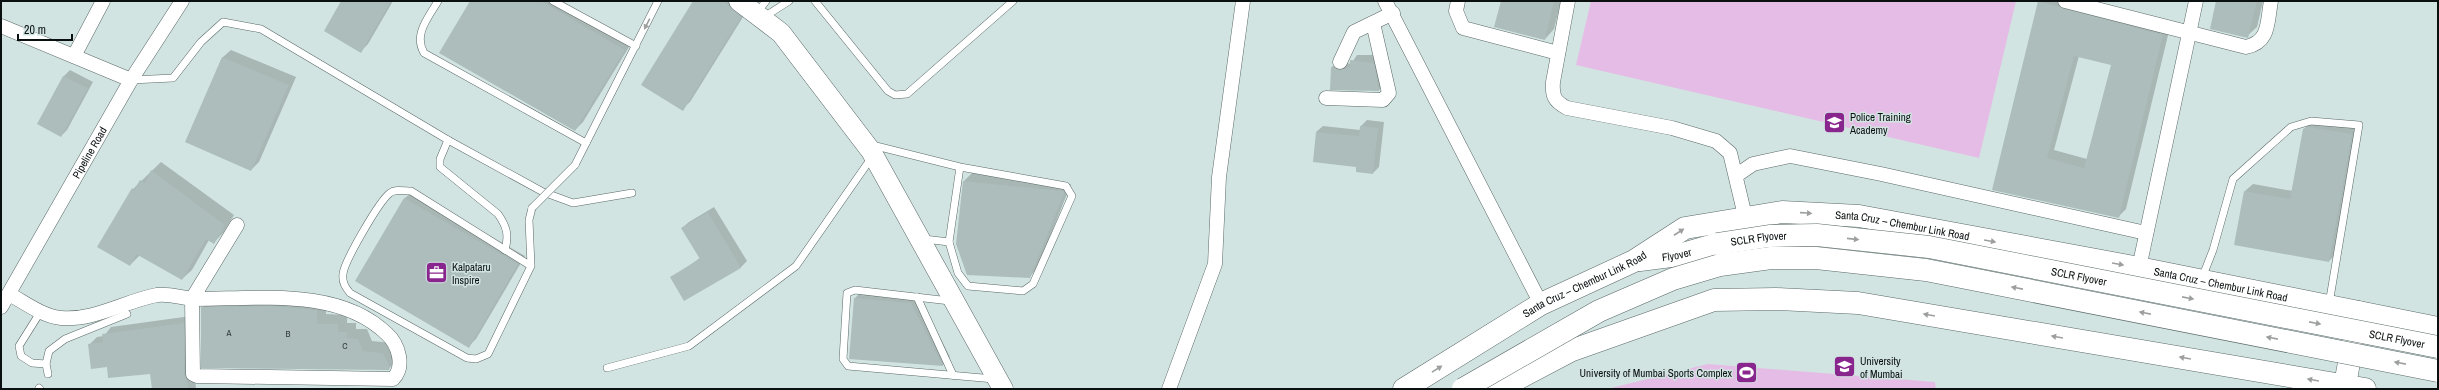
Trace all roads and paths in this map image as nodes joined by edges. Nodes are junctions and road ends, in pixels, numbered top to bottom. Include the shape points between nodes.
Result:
1 (103, 1) edge
2 (182, 1) edge
3 (438, 1) edge
4 (554, 1) edge
5 (658, 1) edge
6 (739, 1) edge
7 (789, 1) edge
8 (815, 1) edge
9 (1013, 1) edge
10 (1243, 1) edge
11 (1385, 1) edge
12 (1458, 1) edge
13 (1568, 1) edge
14 (2065, 1) edge
15 (2196, 1) edge
16 (2272, 1) edge
17 (761, 11) edge
18 (1393, 13) junction
19 (1373, 23) junction
20 (1, 26) edge
21 (2189, 33) junction
22 (636, 46) junction
23 (1558, 53) junction
24 (74, 56) junction
25 (1340, 62) dead end
26 (131, 80) junction
27 (1326, 98) dead end
28 (448, 140) junction
29 (586, 143) junction
30 (869, 149) junction
31 (960, 167) junction
32 (1737, 175) junction
33 (632, 193) dead end
34 (1745, 216) junction
35 (237, 224) dead end
36 (2146, 234) junction
37 (919, 239) junction
38 (949, 242) junction
39 (1717, 244) joint
40 (505, 250) junction
41 (1634, 261) junction
42 (531, 266) junction
43 (2139, 268) junction
44 (2201, 280) junction
45 (10, 294) junction
46 (917, 297) junction
47 (192, 299) junction
48 (955, 302) junction
49 (1541, 304) junction
50 (2328, 306) junction
51 (1, 307) edge
52 (41, 311) junction
53 (2359, 311) junction
54 (127, 314) dead end
55 (2438, 328) edge
56 (2438, 347) edge
57 (46, 364) junction
58 (607, 368) dead end
59 (2438, 371) edge
60 (48, 374) dead end
61 (953, 375) junction
62 (1001, 384) edge
63 (2355, 387) edge
64 (1169, 389) edge
65 (1404, 389) edge
66 (1463, 389) edge
67 (1498, 389) edge

1 - 24 street
2 - 26 street, Pipeline Road
3 - 29 lane via 420,34 420,45 424,52
4 - 22 lane
5 -> 22 lane
6 - 17 street
7 - 17 lane
8 - 9 lane via 888,91 895,95 907,94
10 - 64 street via 1219,177 1215,264
11 - 18 street
12 - 23 street via 1456,11 1463,28
13 - 23 street
14 - 21 street
15 - 21 street
16 - 21 street via 2264,38 2256,45 2246,47
17 - 30 street via 781,33
18 - 19 street
18 - 49 street
19 - 25 street via 1354,32
19 - 27 street via 1389,92 1386,97 1383,100
20 - 24 street
21 - 36 street
22 - 29 lane
23 - 32 street via 1552,94 1556,103 1567,108 1672,128 1716,141 1730,152
24 - 26 street
26 - 28 lane via 173,78 200,42 223,22 261,29
26 - 45 street, Pipeline Road
28 - 33 lane via 543,192 573,203
28 - 40 lane via 440,159 440,168 498,214 505,223 509,236
29 - 42 lane, bridge via 575,165 532,208 529,220
30 - 31 lane
30 - 37 street
30 - 58 lane via 796,266 690,346
31 - 38 lane
31 - 38 lane via 1066,186 1072,196 1033,284 1023,291 968,286 958,273
32 - 34 street
32 - 36 street via 1753,164 1790,156
41 -> 34 highway, Santa Cruz – Chembur Link Road via 1685,228
34 -> 43 highway, Santa Cruz – Chembur Link Road via 1782,212 1859,216
35 - 47 street
36 - 43 street
37 - 38 lane
37 - 48 street
39 - 41 highway, Flyover via 1680,255
39 -> 56 highway, SCLR Flyover, bridge via 1769,236 1817,235 1929,247
40 - 42 lane
40 - 42 lane via 411,191 400,190 390,193 380,204 344,265 344,287 350,293 467,358 476,359 488,354
41 - 49 highway, Santa Cruz – Chembur Link Road
43 - 44 highway, Santa Cruz – Chembur Link Road
44 - 50 highway, Santa Cruz – Chembur Link Road
44 - 50 lane via 2213,250 2233,178 2291,127 2311,121 2360,125
45 - 51 street, Pipeline Road
45 - 52 street
46 - 48 lane
46 - 61 lane
46 - 61 lane via 855,290 847,294 843,359 848,366
47 - 47 street via 302,299 333,303 339,308 363,316 392,338 400,368 393,379 197,376 192,372
47 - 52 street via 160,295 136,299 75,319 59,318
48 - 62 street
65 -> 49 highway, Santa Cruz – Chembur Link Road
50 - 53 highway, Santa Cruz – Chembur Link Road
52 - 57 lane via 22,340 19,350 21,356 32,363
53 - 55 highway, Santa Cruz – Chembur Link Road
53 - 63 highway
54 - 57 lane via 65,339 50,350
57 - 60 lane
59 -> 66 highway, bridge via 1926,270 1816,258 1771,258 1720,265 1673,279 1605,308
61 - 62 lane
63 -> 67 highway via 1858,303 1776,299 1714,300 1570,350

